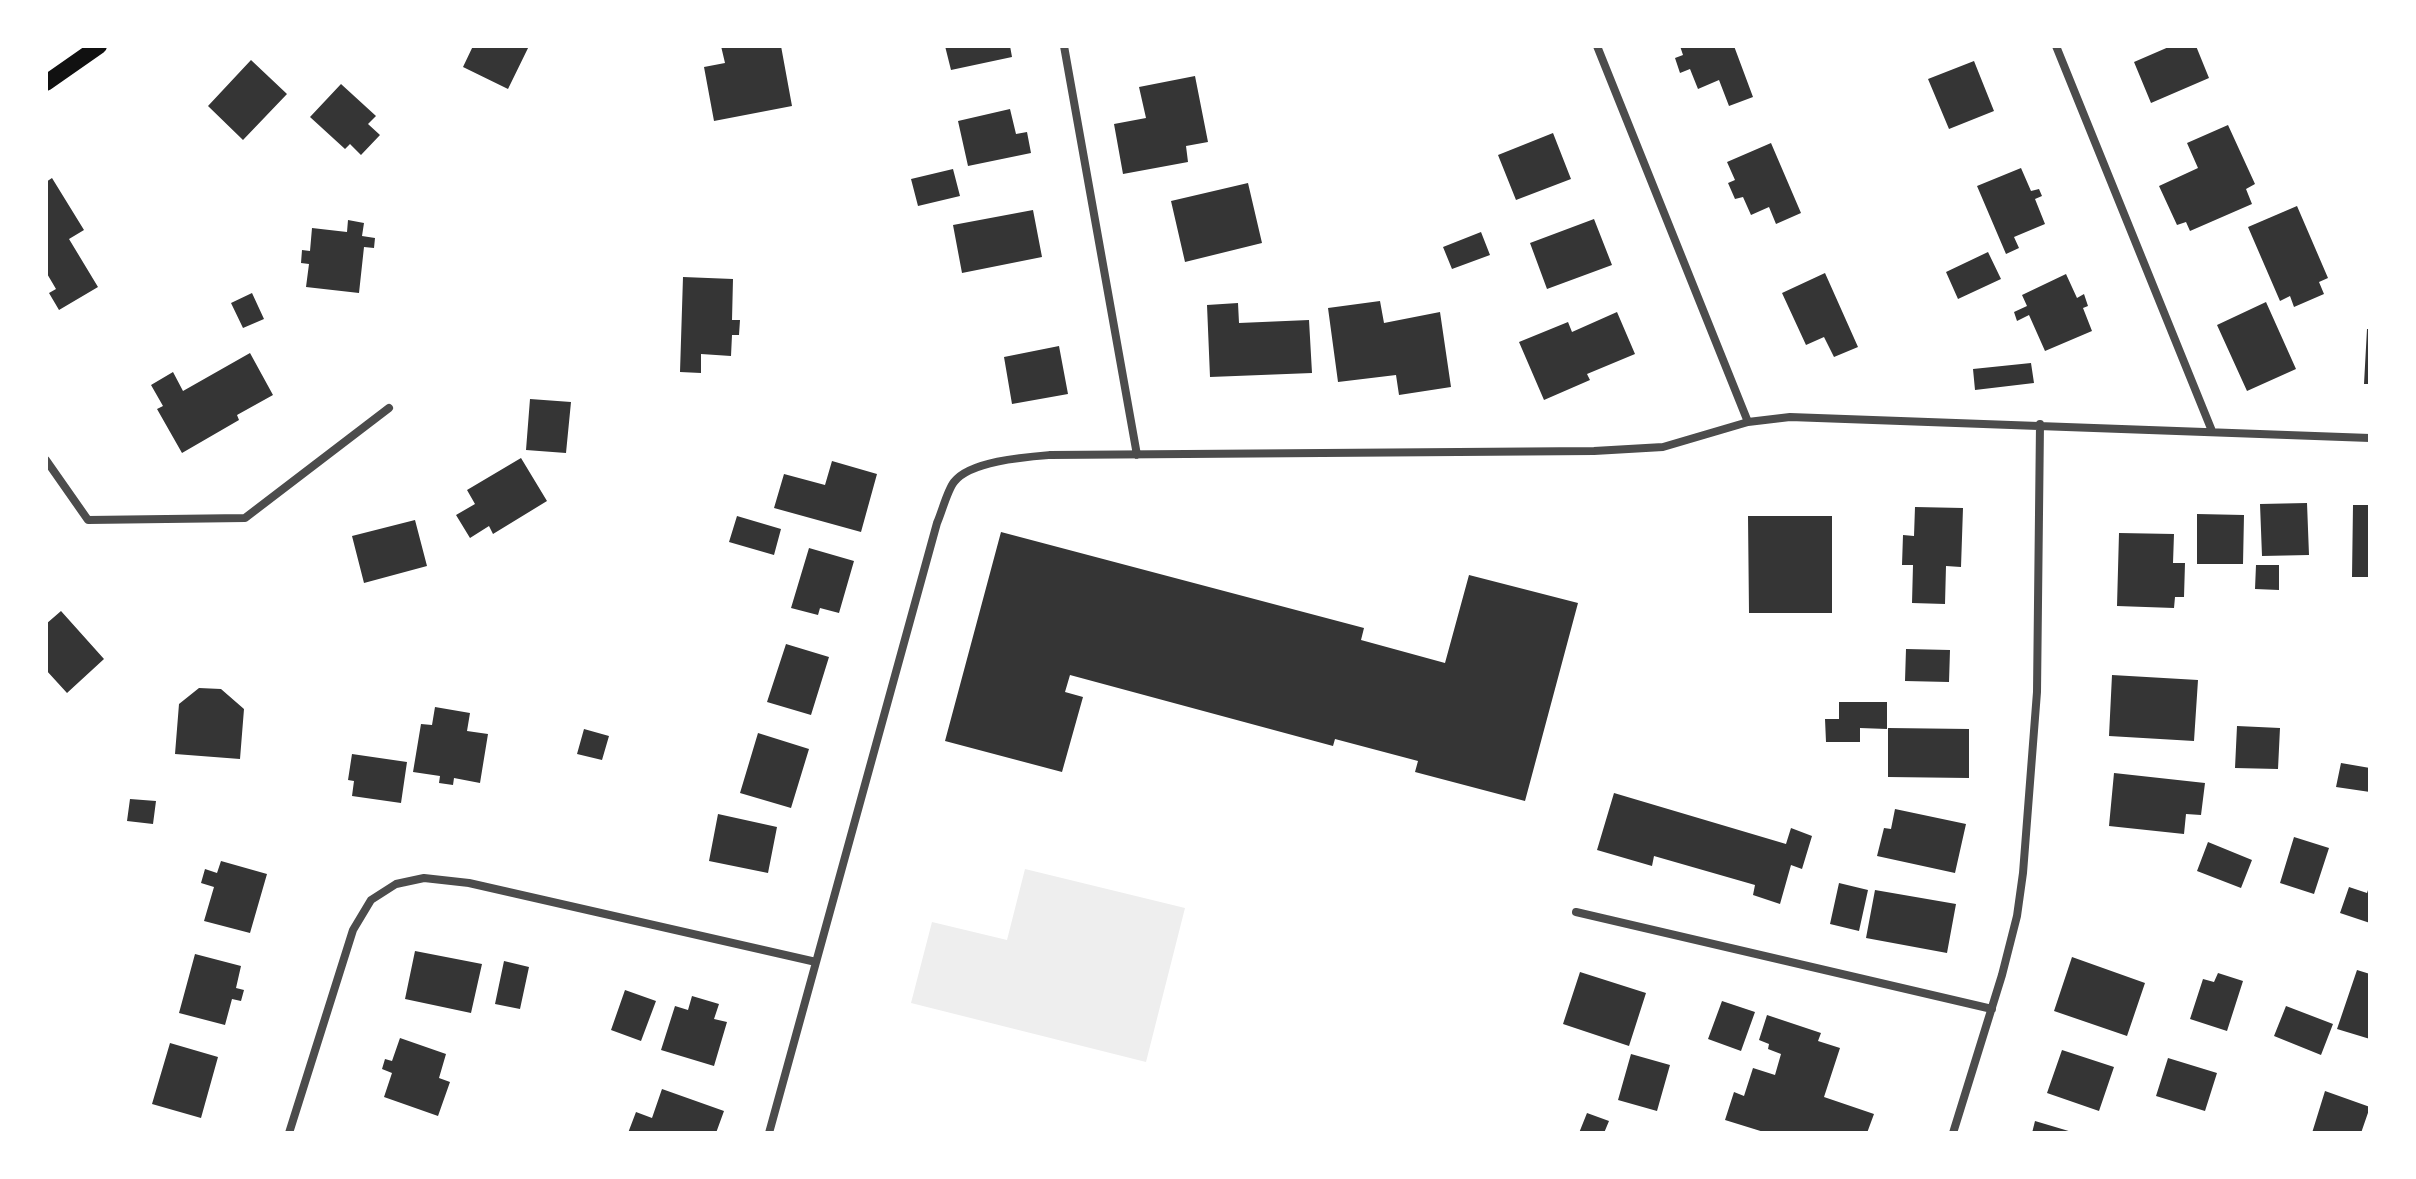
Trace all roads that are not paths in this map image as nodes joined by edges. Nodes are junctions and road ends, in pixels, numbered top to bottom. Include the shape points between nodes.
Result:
1 (99, 46) edge
2 (1064, 46) edge
3 (1597, 46) edge
4 (2056, 46) edge
5 (46, 83) edge
6 (389, 408) dead end
7 (1748, 422) junction
8 (2040, 424) junction
9 (2212, 431) junction
10 (2370, 438) edge
11 (1137, 455) junction
12 (46, 460) edge
13 (1576, 912) dead end
14 (816, 962) junction
15 (1992, 1009) junction
16 (289, 1133) edge
17 (769, 1133) edge
18 (1953, 1133) edge

1 - 5 main road
2 - 11 street
3 - 7 street
4 - 9 street
6 - 12 street via 245,518 88,520
7 - 8 street via 1790,417
7 - 11 street via 1663,447 1594,451
8 - 9 street
8 - 15 street via 2033,761 2017,916
9 - 10 street
11 - 14 street via 1004,459 954,482 937,523
13 - 15 street
14 - 16 street via 469,883 424,878 396,884 371,900 353,930
14 - 17 street
15 - 18 street

